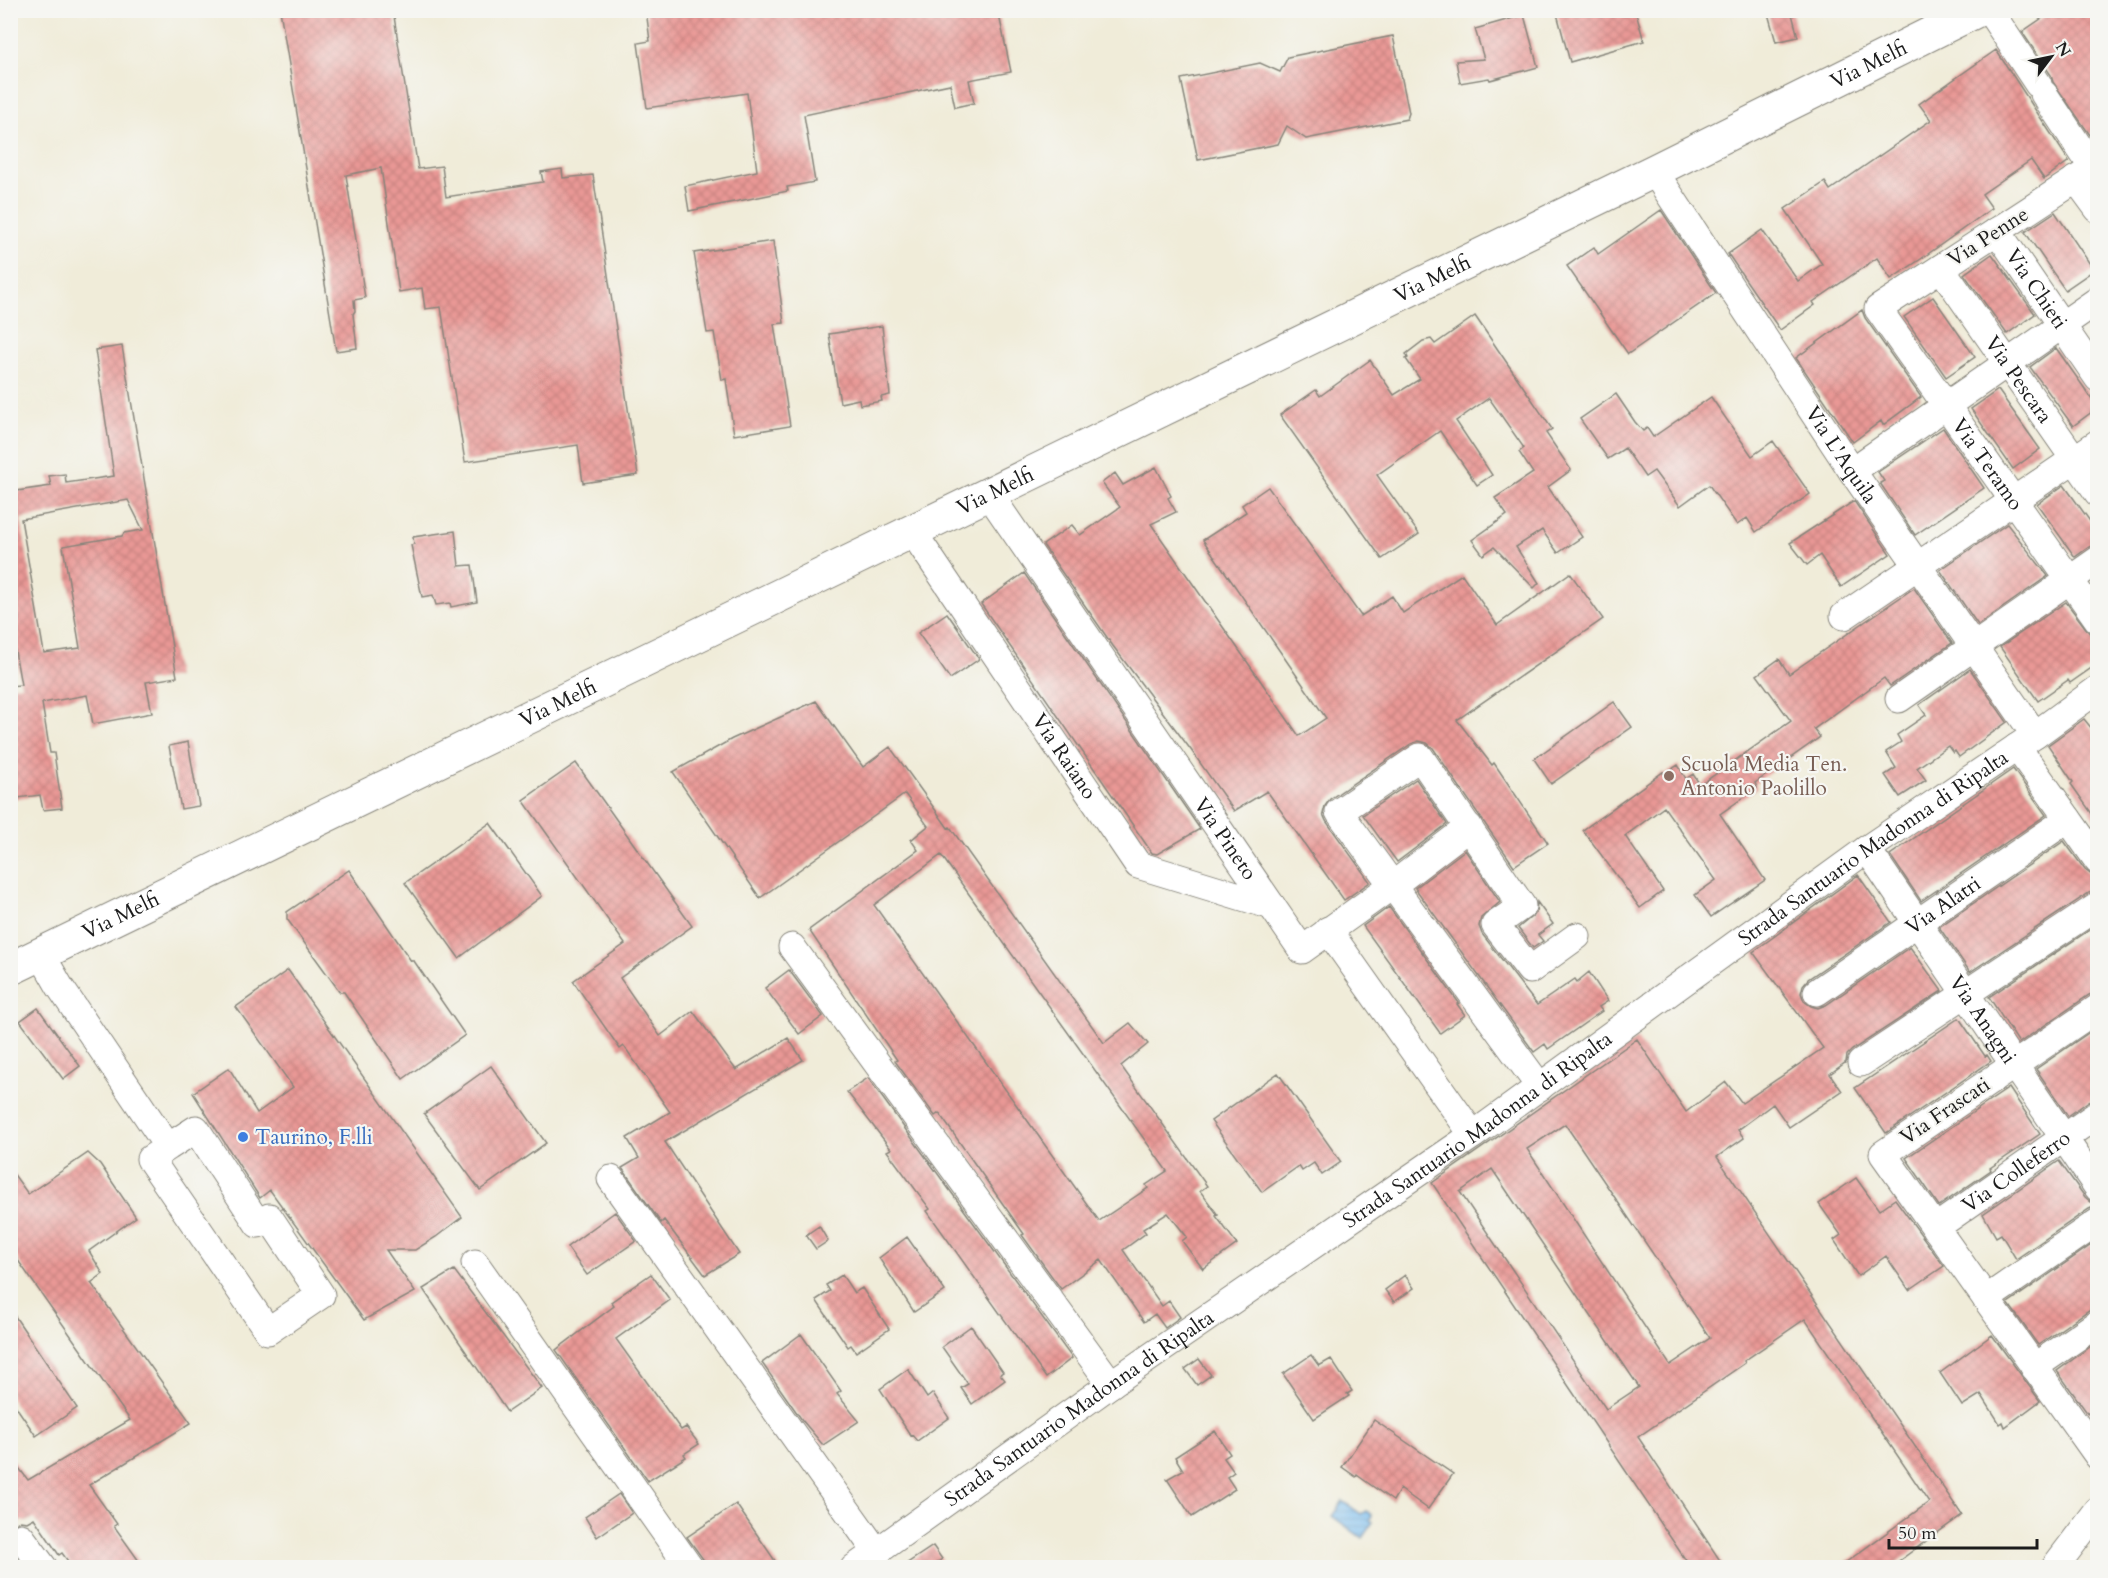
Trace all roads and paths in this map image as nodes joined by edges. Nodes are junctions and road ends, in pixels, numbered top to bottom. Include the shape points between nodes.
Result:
1 (1978, 10) edge
2 (1989, 10) edge
3 (1654, 171) junction
4 (2089, 171) edge
5 (2097, 209) edge
6 (1996, 231) junction
7 (1941, 268) junction
8 (2097, 300) edge
9 (1878, 309) joint
10 (2061, 326) junction
11 (2007, 363) junction
12 (2097, 378) edge
13 (1947, 406) junction
14 (2097, 443) edge
15 (2074, 459) junction
16 (1852, 471) junction
17 (2097, 493) edge
18 (989, 494) junction
19 (2013, 500) junction
20 (912, 531) junction
21 (2097, 560) edge
22 (1918, 565) junction
23 (2069, 580) junction
24 (1844, 616) dead end
25 (2097, 620) edge
26 (1974, 646) junction
27 (2097, 689) edge
28 (1899, 699) dead end
29 (2026, 741) junction
30 (2068, 819) junction
31 (1469, 827) junction
32 (1867, 849) junction
33 (2097, 861) edge
34 (1393, 885) junction
35 (1272, 906) junction
36 (2097, 906) edge
37 (1917, 923) junction
38 (1329, 930) junction
39 (1577, 936) dead end
40 (792, 947) dead end
41 (41, 954) junction
42 (10, 969) edge
43 (1817, 992) dead end
44 (1965, 994) junction
45 (2097, 1008) edge
46 (1861, 1063) dead end
47 (2014, 1065) junction
48 (1540, 1087) junction
49 (2097, 1114) edge
50 (1473, 1135) junction
51 (2064, 1138) junction
52 (168, 1147) junction
53 (611, 1179) dead end
54 (2097, 1188) edge
55 (2097, 1222) edge
56 (1935, 1228) junction
57 (475, 1263) dead end
58 (1986, 1299) junction
59 (2097, 1323) edge
60 (2034, 1367) junction
61 (1110, 1384) junction
62 (2097, 1456) edge
63 (2097, 1510) edge
64 (21, 1537) dead end
65 (876, 1551) junction
66 (44, 1568) edge
67 (690, 1568) edge
68 (854, 1568) edge
69 (2054, 1568) edge

1 - 3 main road, Via Melfi
2 - 4 street
3 - 16 street, Via L'Aquila
3 - 18 main road, Via Melfi
4 - 5 street
4 - 6 street, Via Penne
6 - 7 street, Via Penne
6 - 10 street, Via Chieti
7 - 9 street, Via Penne
7 - 11 street, Via Pescara
8 - 10 street
9 - 13 street, Via Teramo
10 - 11 street
10 - 12 street, Via Chieti
11 - 13 street
11 - 15 street, Via Pescara
13 - 16 street
13 - 19 street, Via Teramo
14 - 15 street
15 - 17 street, Via Pescara
15 - 19 street
16 - 22 street, Via L'Aquila
18 - 20 main road, Via Melfi
18 - 35 street, Via Pineto
19 - 22 street
19 - 23 street, Via Teramo
20 - 35 street, Via Raiano via 1138,865
20 - 41 main road, Via Melfi
21 - 23 street
22 - 24 street
22 - 26 street, Via L'Aquila
23 - 25 street, Via Teramo
23 - 26 street
26 - 28 street
26 - 29 street, Via L'Aquila
27 - 29 street, Strada Santuario Madonna di Ripalta
29 - 30 street, Via L'Aquila
29 - 32 street, Strada Santuario Madonna di Ripalta
30 - 33 street, Via L'Aquila
30 - 37 street, Via Alatri
31 - 34 street
31 - 34 street via 1420,757 1339,812
31 - 39 street via 1522,906 1495,926 1530,970
32 - 37 street, Via Anagni
32 - 48 street, Strada Santuario Madonna di Ripalta
34 - 38 street
34 - 48 street
35 - 38 street, Via Pineto via 1302,950
36 - 44 street
37 - 43 street, Via Alatri
37 - 44 street, Via Anagni
38 - 50 street
40 - 61 street
41 - 42 main road, Via Melfi
41 - 52 street
44 - 46 street
44 - 47 street, Via Anagni
45 - 47 street, Via Frascati
47 - 51 street, Via Anagni
47 - 56 street, Via Frascati via 1883,1154
48 - 50 street, Strada Santuario Madonna di Ripalta
49 - 51 street, Via Colleferro
50 - 61 street, Strada Santuario Madonna di Ripalta
51 - 54 street, Via Anagni
51 - 56 street, Via Colleferro
52 - 52 street via 150,1159 268,1331 321,1295 269,1217 258,1224 196,1129
53 - 65 street
55 - 58 street
56 - 58 street
57 - 67 street
58 - 60 street
59 - 60 street
60 - 62 street
61 - 65 street, Strada Santuario Madonna di Ripalta
63 - 69 street
64 - 66 street
65 - 68 street, Strada Santuario Madonna di Ripalta

